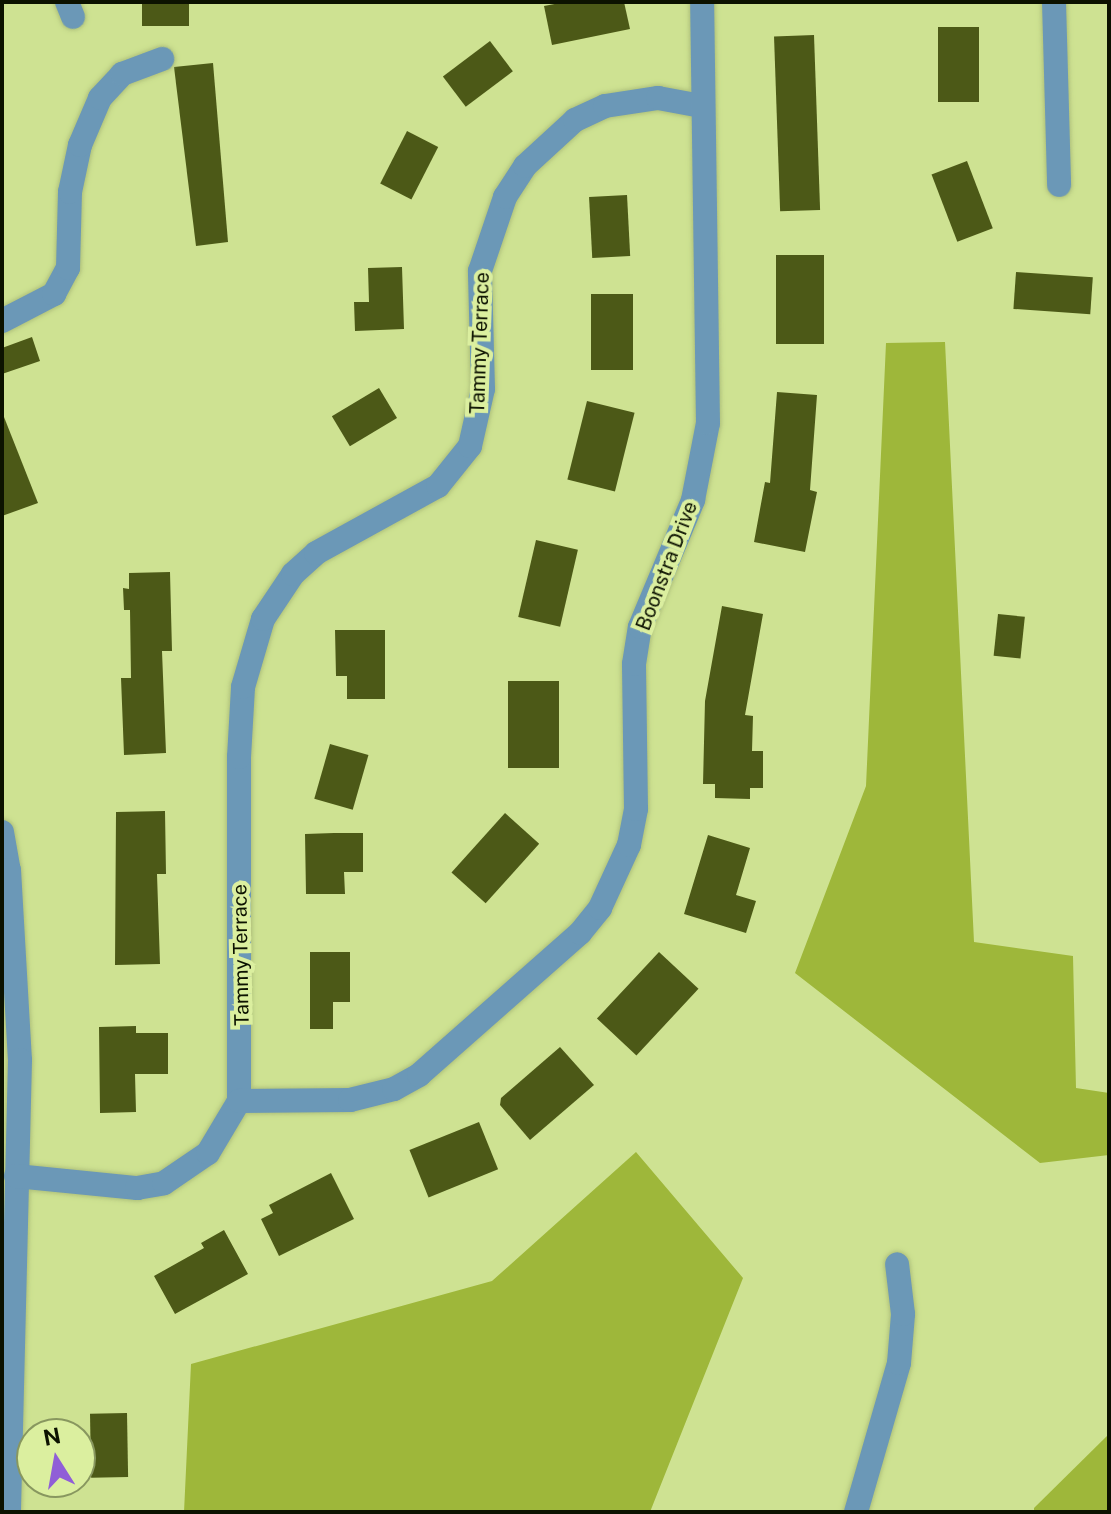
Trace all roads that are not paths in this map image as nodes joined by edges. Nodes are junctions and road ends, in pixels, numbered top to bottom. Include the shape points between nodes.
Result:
1 (702, 2) edge
2 (1054, 2) edge
3 (162, 59) dead end
4 (701, 106) junction
5 (1059, 185) dead end
6 (2, 321) edge
7 (2, 832) edge
8 (239, 1101) junction
9 (16, 1176) junction
10 (897, 1264) dead end
11 (9, 1512) edge
12 (856, 1512) edge

1 - 4 street, Boonstra Drive
2 - 5 street
3 - 6 street via 122,74 100,98 80,145 70,192 68,268 54,294
4 - 8 street, Tammy Terrace via 658,98 605,106 575,120 525,166 505,197 480,271 483,389 470,446 438,486 316,553 293,574 263,619 243,687 239,757
4 - 8 street, Boonstra Drive via 708,423 693,500 640,627 634,664 636,809 617,878 580,933 419,1075 368,1098
7 - 9 street via 20,1060
8 - 9 street via 208,1153 164,1183 137,1188
9 - 11 street
10 - 12 street via 903,1314 899,1363

